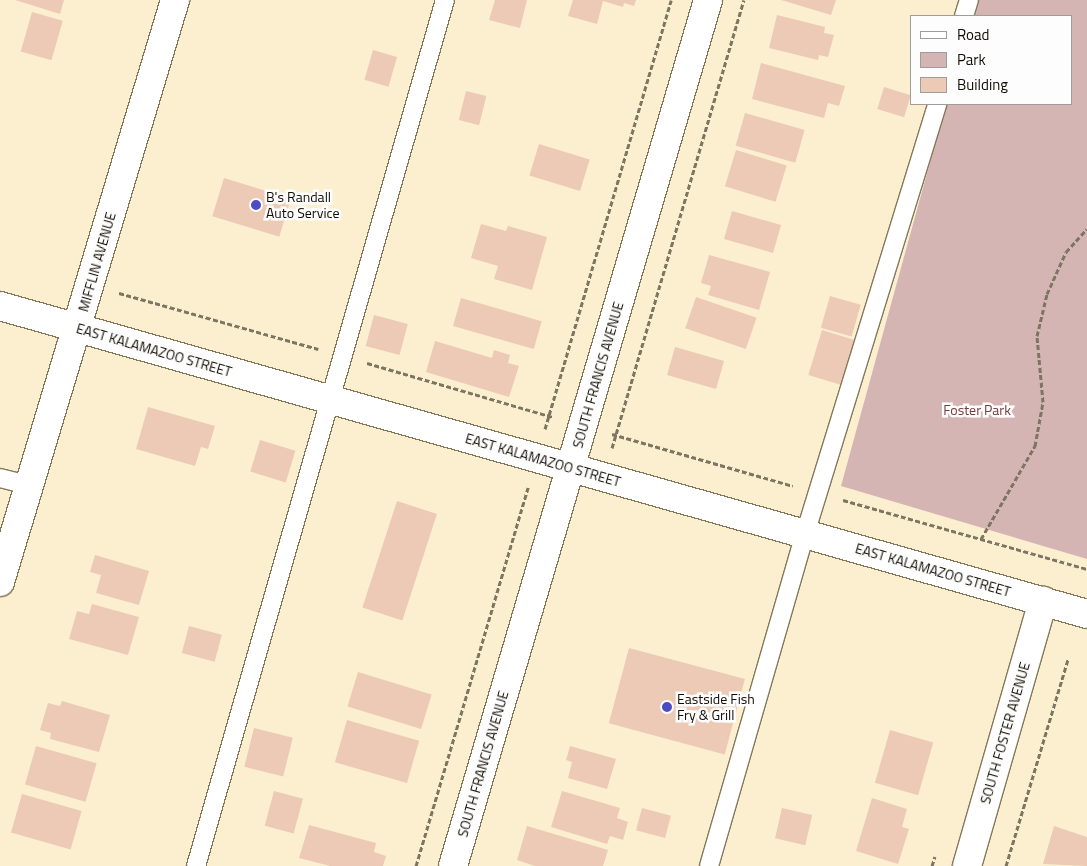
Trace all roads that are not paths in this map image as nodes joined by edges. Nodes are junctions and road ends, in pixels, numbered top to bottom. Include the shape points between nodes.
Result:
1 (175, 0) edge
2 (445, 0) edge
3 (708, 0) edge
4 (968, 0) edge
5 (964, 15) edge
6 (937, 105) edge
7 (0, 306) edge
8 (77, 329) junction
9 (330, 399) junction
10 (571, 468) junction
11 (0, 478) edge
12 (28, 485) junction
13 (805, 534) junction
14 (0, 582) edge
15 (1043, 601) junction
16 (1087, 614) edge
17 (196, 866) edge
18 (453, 866) edge
19 (709, 866) edge
20 (967, 866) edge

1 - 8 street, MIFFLIN AVENUE
2 - 9 lane
3 - 10 street, SOUTH FRANCIS AVENUE
4 - 5 lane
6 - 13 lane
7 - 8 street, EAST KALAMAZOO STREET
8 - 9 street, EAST KALAMAZOO STREET
8 - 12 street, MIFFLIN AVENUE
9 - 10 street, EAST KALAMAZOO STREET
9 - 17 lane
10 - 13 street, EAST KALAMAZOO STREET
10 - 18 street, SOUTH FRANCIS AVENUE
11 - 12 lane
12 - 14 street, MIFFLIN AVENUE
13 - 15 street, EAST KALAMAZOO STREET
13 - 19 lane
15 - 16 street, EAST KALAMAZOO STREET
15 - 20 street, SOUTH FOSTER AVENUE

